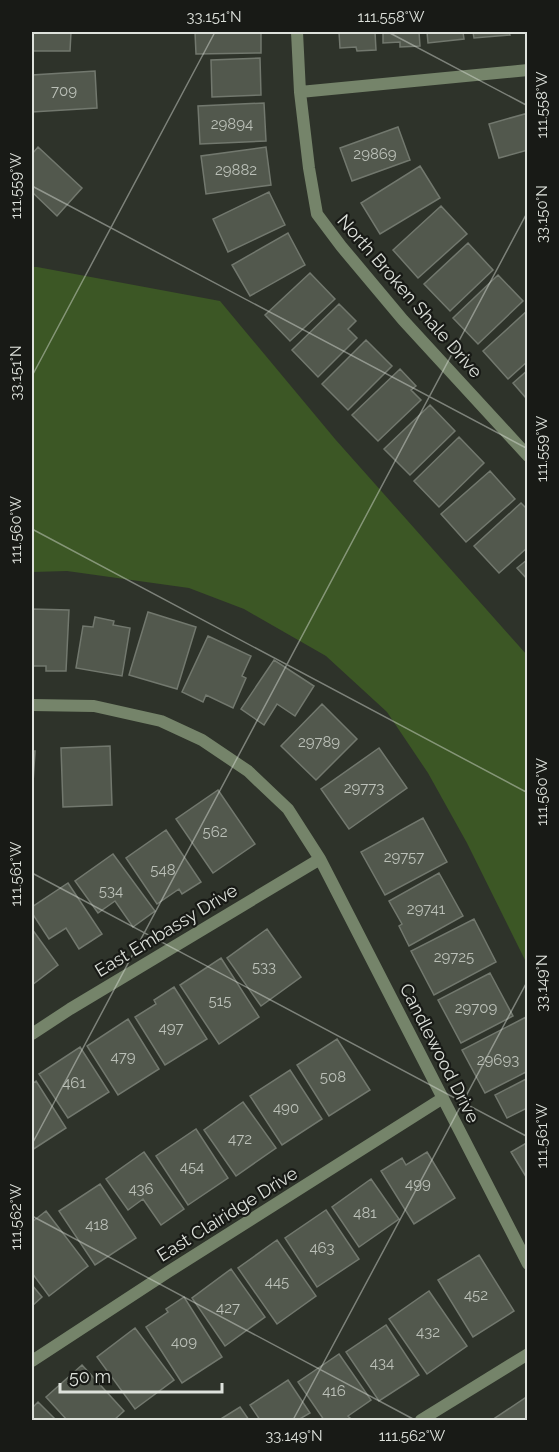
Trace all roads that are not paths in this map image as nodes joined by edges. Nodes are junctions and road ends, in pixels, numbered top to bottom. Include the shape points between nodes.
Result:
1 (297, 32) edge
2 (528, 70) edge
3 (300, 92) junction
4 (528, 456) edge
5 (32, 705) edge
6 (320, 859) junction
7 (32, 1034) edge
8 (443, 1098) junction
9 (528, 1264) edge
10 (528, 1354) edge
11 (32, 1361) edge
12 (421, 1420) edge

1 - 3 street, North Broken Shale Drive
2 - 3 street
3 - 4 street, North Broken Shale Drive via 317,214 403,320
5 - 6 street, Candlewood Drive via 94,706 161,721 202,740 248,771 288,809
6 - 7 street, East Embassy Drive
6 - 8 street, Candlewood Drive
8 - 9 street, Candlewood Drive
8 - 11 street, East Clairidge Drive
10 - 12 street

